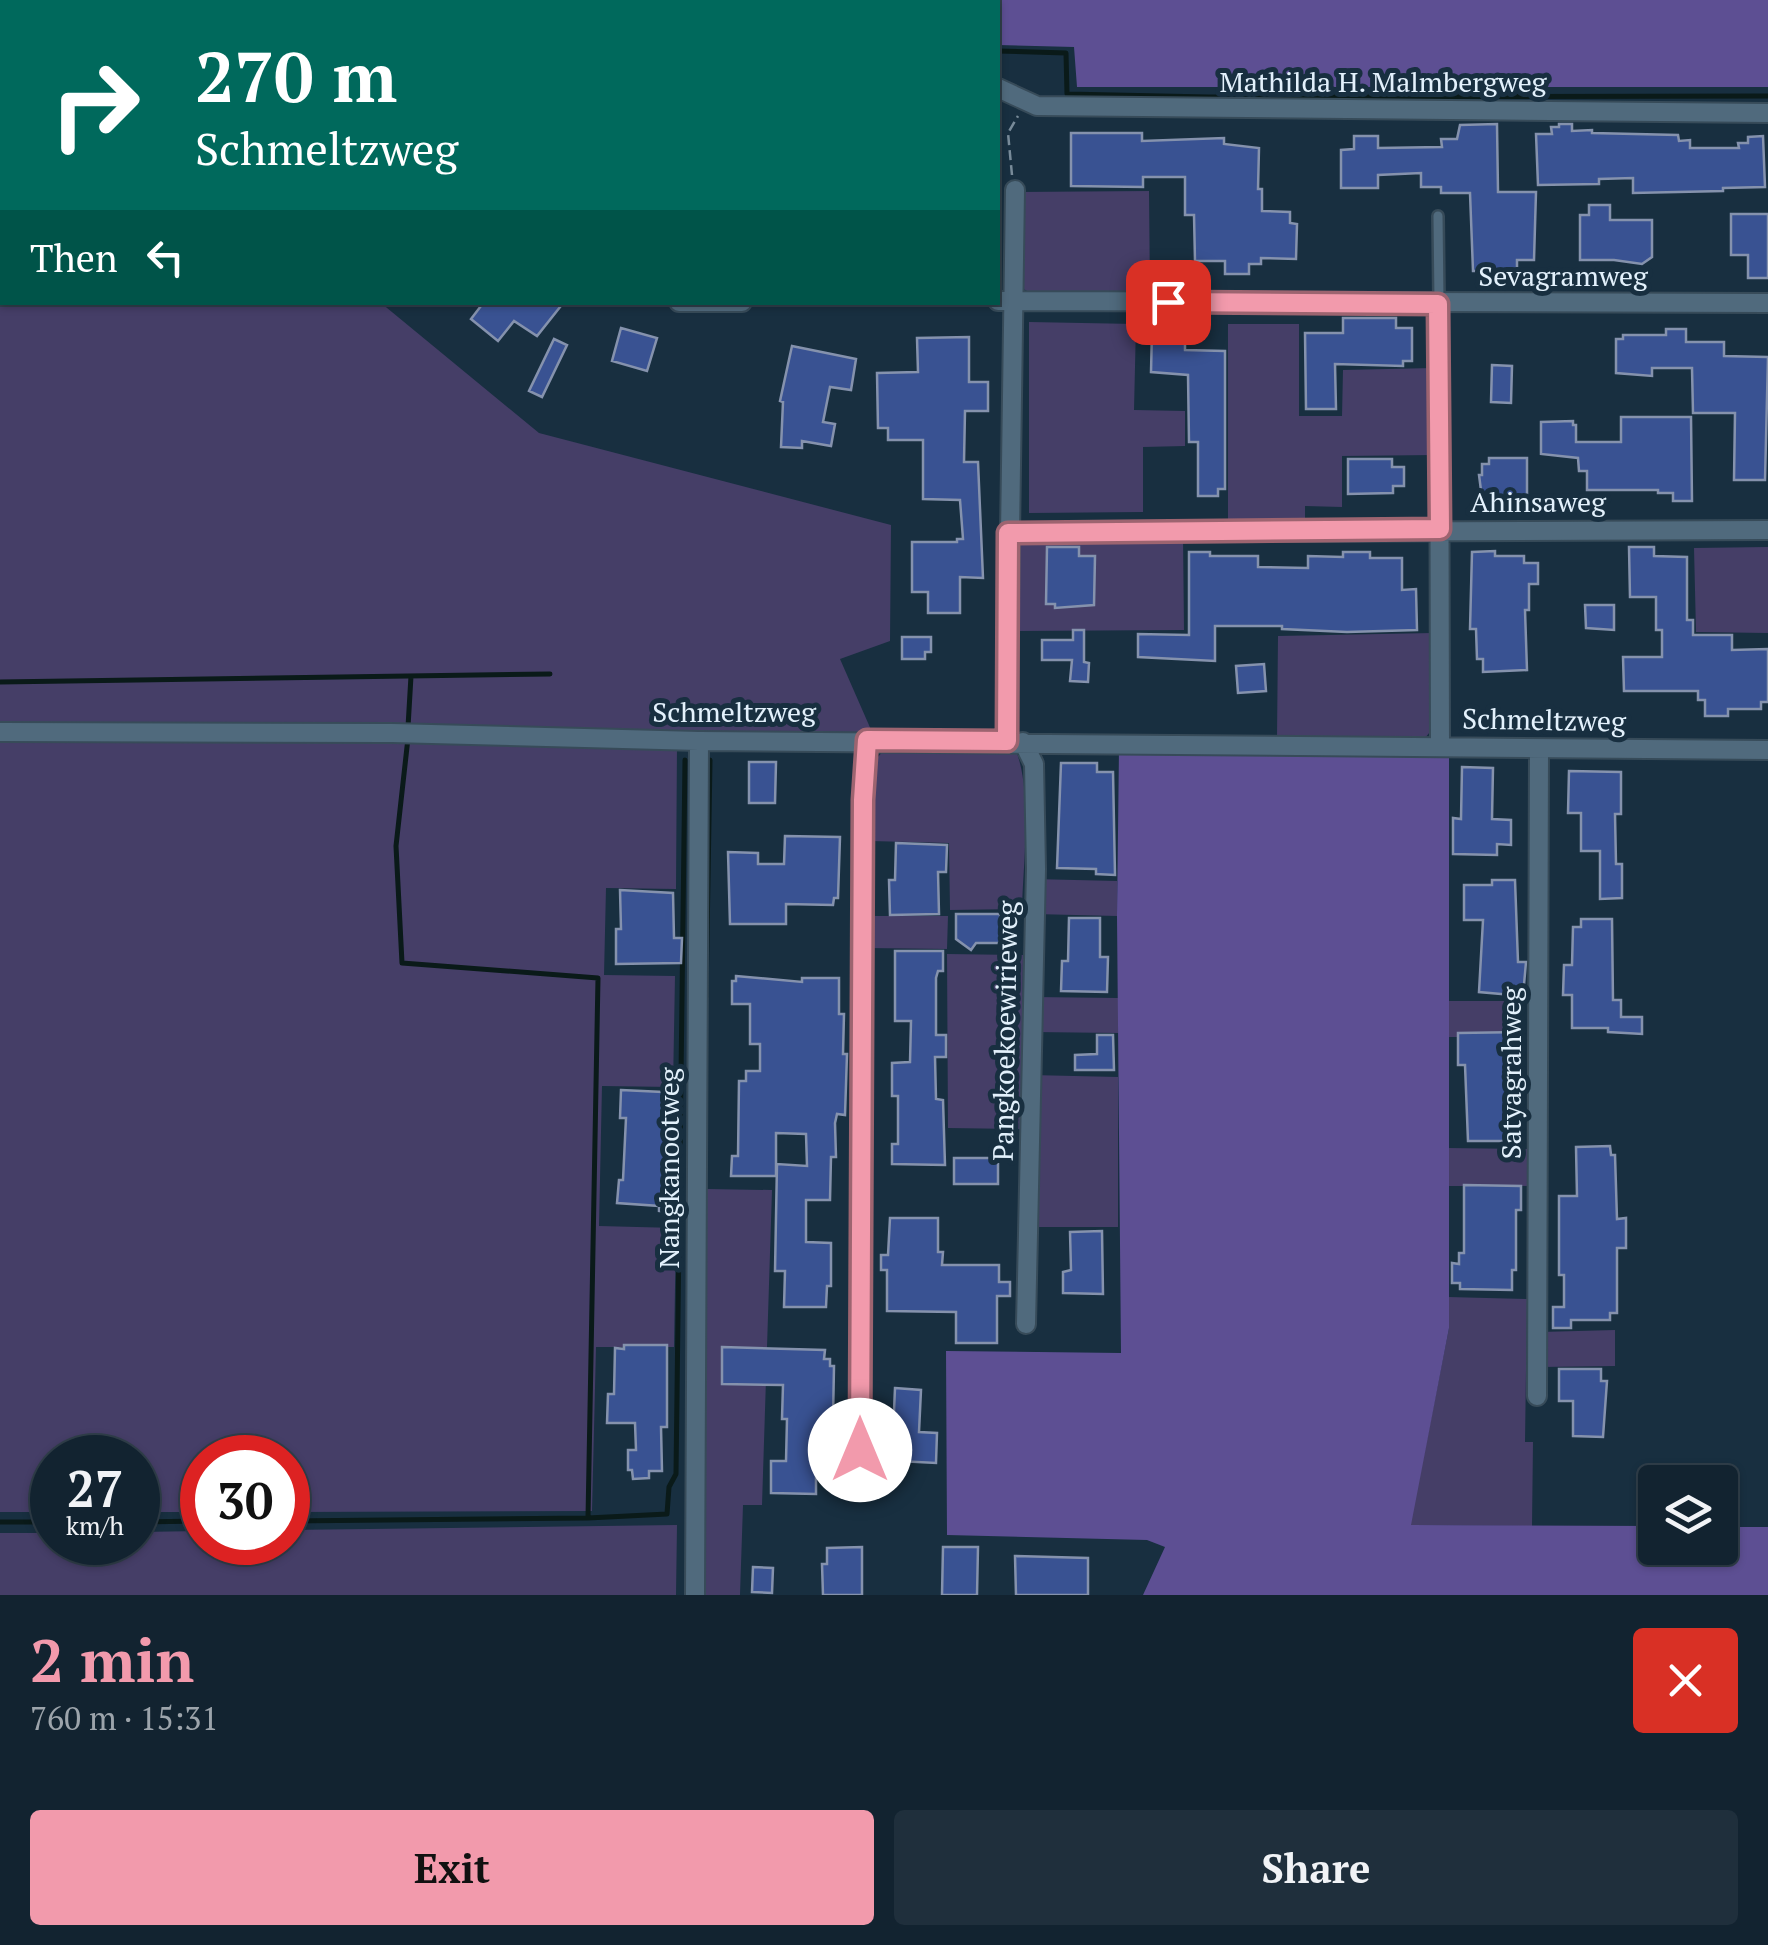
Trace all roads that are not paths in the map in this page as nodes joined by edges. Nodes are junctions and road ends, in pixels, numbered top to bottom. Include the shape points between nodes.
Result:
1 (1000, 88) edge
2 (1768, 112) edge
3 (1016, 190) road end
4 (1438, 216) dead end
5 (1005, 301) edge
6 (1768, 303) edge
7 (1438, 304) junction
8 (1440, 529) junction
9 (1768, 530) edge
10 (1008, 533) junction
11 (0, 732) edge
12 (867, 740) junction
13 (699, 741) junction
14 (1015, 741) junction
15 (1440, 745) junction
16 (1539, 750) junction
17 (1768, 750) edge
18 (1026, 1324) dead end
19 (1537, 1396) dead end
20 (860, 1490) dead end
21 (695, 1595) edge

1 - 2 street, Mathilda H. Malmbergweg via 1037,106
3 - 5 street, Pangkoekoewirieweg
4 - 7 lane
5 - 7 street, Sevagramweg
5 - 10 street, Pangkoekoewirieweg
6 - 7 street, Sevagramweg
7 - 8 street
8 - 9 street, Ahinsaweg
8 - 10 street, Ahinsaweg
8 - 15 street
10 - 14 street, Pangkoekoewirieweg
11 - 13 street, Schmeltzweg
12 - 13 street, Schmeltzweg
12 - 14 street, Schmeltzweg
12 - 20 street
13 - 21 street, Nangkanootweg
14 - 15 street, Schmeltzweg
14 - 18 street, Pangkoekoewirieweg via 1034,764 1036,869
15 - 16 street, Schmeltzweg
16 - 17 street, Schmeltzweg
16 - 19 street, Satyagrahweg

